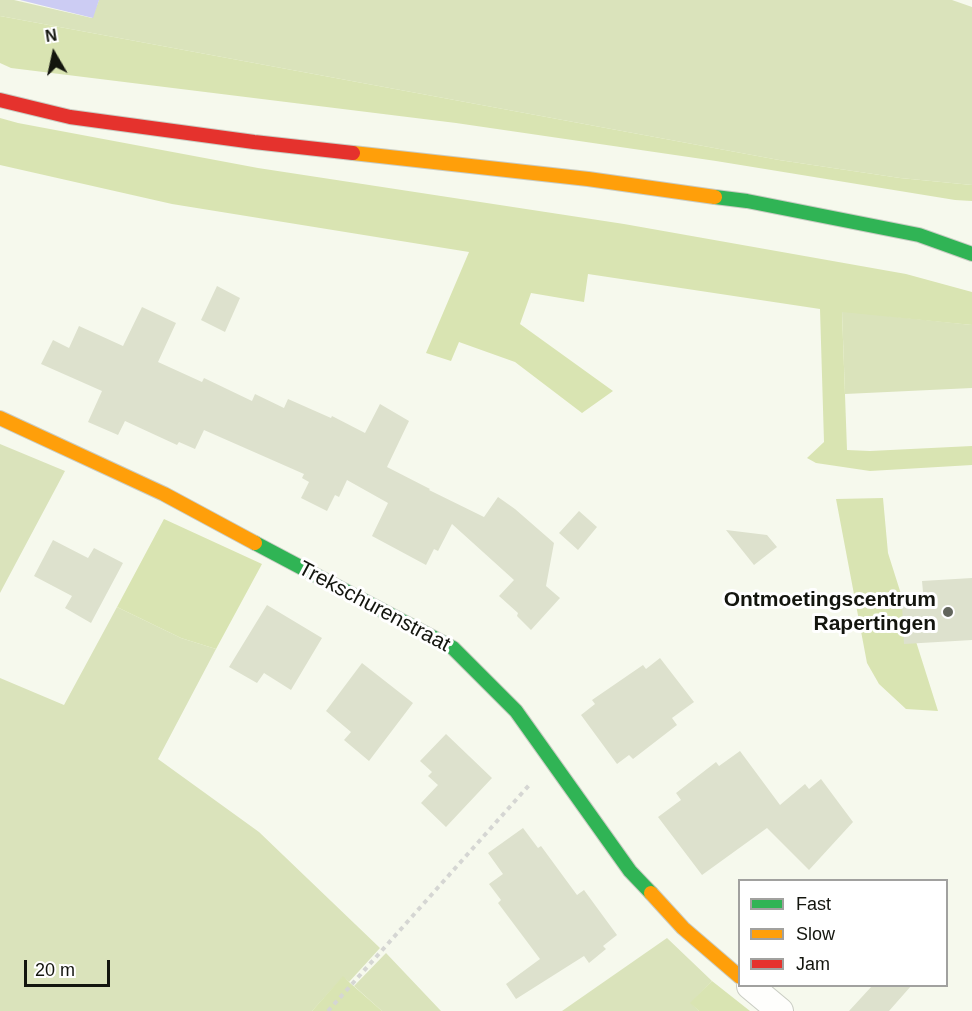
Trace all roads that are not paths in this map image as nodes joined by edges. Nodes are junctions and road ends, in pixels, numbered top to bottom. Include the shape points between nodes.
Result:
1 (0, 100) edge
2 (951, 232) dead end
3 (919, 235) junction
4 (972, 254) edge
5 (972, 266) edge
6 (0, 418) edge
7 (738, 974) edge
8 (751, 987) edge
9 (780, 1011) edge

1 - 3 main road via 70,117 254,142 747,201
2 - 3 main road
3 - 4 main road
3 - 5 main road
6 - 7 main road, Trekschurenstraat via 164,494 453,648 516,711 630,872 683,928
8 - 9 street

